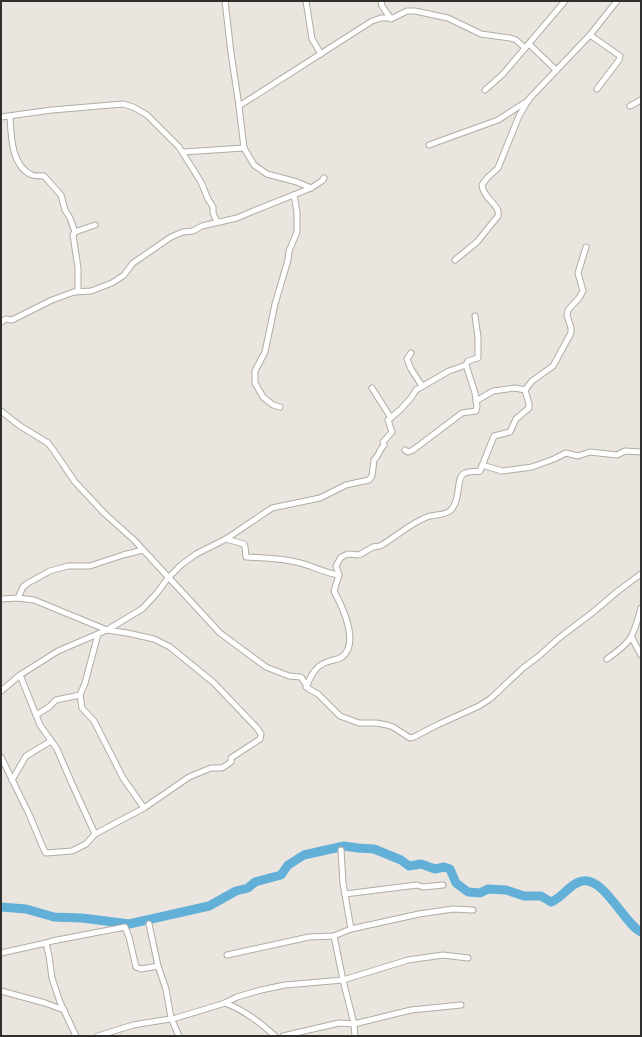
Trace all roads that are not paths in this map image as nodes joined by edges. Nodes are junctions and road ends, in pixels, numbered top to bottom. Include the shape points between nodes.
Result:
1 (225, 1) edge
2 (306, 1) edge
3 (381, 1) edge
4 (565, 1) edge
5 (617, 1) edge
6 (391, 19) junction
7 (590, 35) junction
8 (527, 46) junction
9 (321, 54) junction
10 (556, 70) junction
11 (597, 89) dead end
12 (484, 90) dead end
13 (530, 99) junction
14 (641, 100) edge
15 (239, 106) junction
16 (630, 106) dead end
17 (10, 116) junction
18 (1, 117) edge
19 (429, 145) dead end
20 (244, 148) junction
21 (182, 152) junction
22 (324, 178) dead end
23 (311, 188) junction
24 (294, 195) junction
25 (217, 222) junction
26 (95, 225) dead end
27 (75, 232) junction
28 (586, 247) dead end
29 (455, 260) dead end
30 (74, 292) junction
31 (475, 316) dead end
32 (1, 322) edge
33 (411, 353) dead end
34 (466, 365) junction
35 (422, 386) junction
36 (372, 388) dead end
37 (525, 390) junction
38 (476, 401) junction
39 (280, 407) dead end
40 (1, 411) edge
41 (391, 418) junction
42 (405, 450) dead end
43 (641, 452) edge
44 (482, 465) junction
45 (226, 539) junction
46 (143, 550) junction
47 (641, 574) edge
48 (338, 575) junction
49 (168, 578) junction
50 (18, 598) junction
51 (1, 599) edge
52 (641, 608) edge
53 (107, 630) junction
54 (98, 634) junction
55 (632, 638) junction
56 (641, 655) edge
57 (607, 659) dead end
58 (20, 675) junction
59 (306, 687) junction
60 (1, 691) edge
61 (80, 695) junction
62 (36, 715) junction
63 (51, 741) junction
64 (1, 757) edge
65 (12, 780) junction
66 (144, 808) junction
67 (95, 834) junction
68 (341, 850) dead end
69 (443, 884) dead end
70 (345, 894) junction
71 (473, 910) dead end
72 (149, 924) dead end
73 (351, 929) junction
74 (334, 936) junction
75 (46, 943) junction
76 (1, 953) edge
77 (228, 956) dead end
78 (468, 958) dead end
79 (158, 966) junction
80 (343, 980) junction
81 (1, 991) edge
82 (225, 1003) junction
83 (461, 1005) dead end
84 (64, 1010) junction
85 (171, 1018) junction
86 (354, 1024) junction
87 (76, 1036) edge
88 (98, 1036) edge
89 (178, 1036) edge
90 (274, 1036) edge
91 (283, 1036) edge
92 (355, 1036) edge

1 - 15 street
2 - 9 street via 312,39
3 - 6 street
4 - 8 street
5 - 7 street
6 - 8 street via 411,10 448,18 477,33 510,38
6 - 9 street via 381,18 372,21
7 - 10 street
7 - 11 street via 620,56
8 - 10 street
8 - 12 street via 503,74
9 - 15 street
10 - 13 street
13 - 19 street via 498,120
13 - 29 street via 498,168 482,185 486,196 497,208 498,216 477,242
14 - 16 street
15 - 20 street
17 - 18 street
17 - 21 street via 52,110 128,105 147,115
17 - 27 street via 14,147 23,169 32,175 44,176 61,195
20 - 21 street
20 - 23 street via 254,165 267,174
21 - 25 street via 213,206
22 - 23 street
23 - 24 street
24 - 25 street via 252,212
24 - 39 street via 297,232 289,251 265,352 255,371 255,383 263,397
25 - 30 street via 171,237 133,263 124,275 112,283 90,291
26 - 27 street
27 - 30 street via 73,235 78,290
28 - 37 street via 578,273 582,290 567,315 571,333 553,366 532,380
30 - 32 street via 12,320 6,319
31 - 34 street via 479,356 468,361
33 - 35 street via 407,359 408,364
34 - 35 street
34 - 38 street
35 - 41 street
36 - 41 street
37 - 38 street via 515,388 493,391
37 - 44 street via 528,410 516,419 510,432 494,436
38 - 42 street via 476,411 462,413 413,450
40 - 46 street via 48,443 75,482
41 - 45 street via 388,421 392,432 383,442 384,445 374,460 369,480 346,485 320,498 272,508
43 - 44 street via 625,451 617,455 590,452 578,456 566,453 532,467 502,471
44 - 48 street via 480,471 461,476 459,494 450,511 418,521 387,542 359,555 348,554 341,557 336,566
45 - 48 street via 244,544 246,557 282,559
45 - 49 street via 196,554
46 - 49 street
46 - 50 street via 90,566 68,566 50,571 23,587
47 - 59 street via 523,668 490,699 414,738 387,725 359,723 340,716 318,694
48 - 59 street via 334,591 349,626 346,653 340,658 319,665
49 - 53 street via 142,609
49 - 59 street via 220,633 266,667 289,676 301,677
50 - 51 street
50 - 53 street via 34,600
52 - 55 street
53 - 54 street
53 - 66 street via 154,639 170,647 214,683 261,734 260,739 231,758 231,762 222,768 211,768 189,777
54 - 58 street via 58,651
54 - 61 street
55 - 56 street
55 - 57 street
58 - 60 street
58 - 62 street
61 - 62 street via 56,700
61 - 66 street via 82,708 94,720 123,778
62 - 63 street
63 - 65 street via 26,756
63 - 67 street via 58,749
64 - 65 street
65 - 67 street via 46,853 72,851 86,844
66 - 67 street
68 - 70 street
69 - 70 street
70 - 73 street
71 - 73 street via 453,908
72 - 79 street
73 - 74 street
74 - 77 street via 309,937
74 - 80 street
75 - 76 street
75 - 79 street via 125,927 136,967 141,969
75 - 84 street via 52,978
78 - 80 street via 443,955 408,960
79 - 85 street via 166,989
80 - 82 street via 285,985 237,997
80 - 86 street
81 - 84 street
82 - 85 street
82 - 90 street via 245,1012
83 - 86 street via 411,1010
84 - 87 street
85 - 88 street via 133,1025
85 - 89 street
86 - 91 street via 339,1023
86 - 92 street

